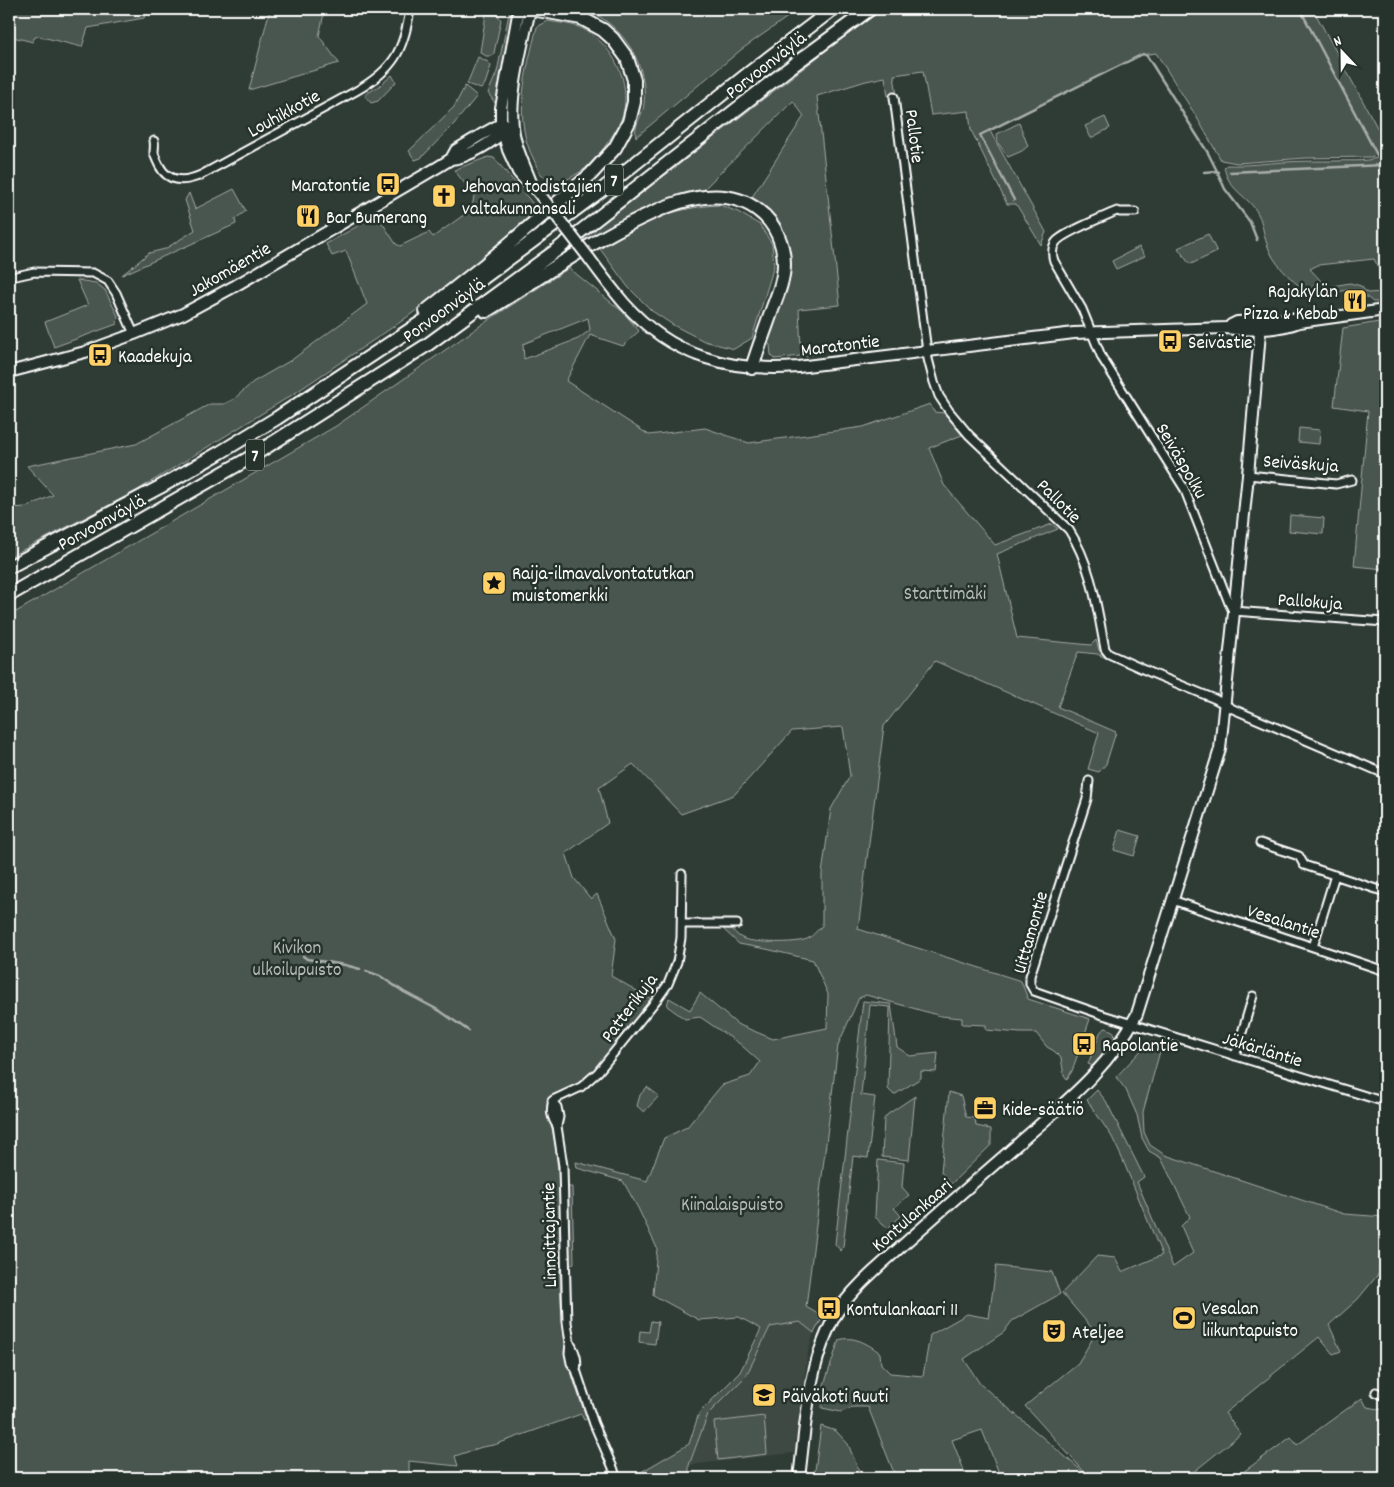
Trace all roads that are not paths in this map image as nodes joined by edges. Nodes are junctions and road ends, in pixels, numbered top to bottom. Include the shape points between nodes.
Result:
1 (410, 9) edge
2 (519, 9) edge
3 (531, 9) edge
4 (833, 9) edge
5 (870, 9) edge
6 (894, 97) dead end
7 (512, 124) junction
8 (502, 128) junction
9 (154, 140) dead end
10 (486, 144) junction
11 (508, 150) junction
12 (451, 159) junction
13 (533, 186) junction
14 (1135, 212) dead end
15 (16, 276) dead end
16 (1385, 310) edge
17 (1261, 325) junction
18 (1092, 332) junction
19 (134, 334) junction
20 (390, 344) junction
21 (427, 345) junction
22 (927, 351) junction
23 (752, 368) junction
24 (9, 372) edge
25 (1248, 474) junction
26 (1352, 480) dead end
27 (9, 566) edge
28 (9, 595) edge
29 (1234, 611) junction
30 (1385, 622) edge
31 (1224, 704) junction
32 (1385, 774) edge
33 (1089, 781) dead end
34 (1260, 843) dead end
35 (682, 874) dead end
36 (1335, 875) junction
37 (1385, 892) edge
38 (1172, 900) junction
39 (682, 924) junction
40 (737, 924) dead end
41 (1313, 947) junction
42 (1385, 971) edge
43 (1253, 996) dead end
44 (1132, 1024) junction
45 (1235, 1056) junction
46 (553, 1101) joint
47 (1385, 1102) edge
48 (1376, 1392) dead end
49 (1385, 1396) edge
50 (614, 1470) junction
51 (616, 1478) edge
52 (623, 1478) edge
53 (799, 1478) edge

1 - 9 street, Louhikkotie via 400,46 390,66 378,77 201,175 180,180 168,176 154,153
2 - 8 main road, Maratontie via 500,108
3 - 7 main road, Maratontie via 512,101
3 - 20 highway via 581,18 613,39 626,58 634,80 634,102 629,122 615,148 591,174 432,305
4 - 20 highway, Porvoonväylä / 7 via 548,231
5 - 21 highway, Porvoonväylä / 7 via 554,252
6 - 22 street, Pallotie
7 - 8 main road, Jakomäentie
7 - 13 main road, Maratontie
8 - 10 main road, Jakomäentie
8 - 11 main road, Maratontie
8 - 12 main road, Jakomäentie via 481,135 456,150
10 - 11 main road
10 - 12 main road, Jakomäentie via 461,158
11 - 13 main road, Maratontie via 518,172
12 - 19 main road, Jakomäentie via 200,305
13 - 23 main road, Maratontie, bridge via 624,304 641,320 693,354
14 - 18 street, Seiväspolku via 1112,212 1063,236 1053,248 1054,261
15 - 19 street via 34,272 93,273 108,281
16 - 17 main road, Maratontie via 1290,326
17 - 18 main road, Maratontie via 1236,329
17 - 25 main road
18 - 22 main road, Maratontie
18 - 29 street, Seiväspolku via 1102,358 1184,488 1228,603
19 - 24 main road, Jakomäentie via 84,352
20 - 27 highway, Porvoonväylä / 7 via 221,452
21 - 23 highway via 626,224 683,201 706,196 721,197 748,203 763,214 775,229 782,248 782,283
21 - 28 highway, Porvoonväylä / 7 via 246,460
22 - 23 main road, Maratontie via 798,367
22 - 31 street, Pallotie via 939,396 949,411 969,435 1069,530 1078,544 1091,578 1105,649 1109,654
25 - 26 street, Seiväskuja via 1336,484
25 - 29 main road
29 - 30 street, Pallokuja
29 - 31 main road
31 - 32 street, Pallotie
31 - 38 main road via 1217,761
33 - 44 street, Uittamontie via 1087,800 1030,984 1036,992
34 - 36 street via 1299,856 1304,865
35 - 39 street, Patterikuja
36 - 37 street
36 - 41 street
38 - 41 street, Vesalantie
38 - 44 main road
39 - 40 street
39 - 46 street, Patterikuja via 677,962 660,995 592,1079
41 - 42 street, Vesalantie
43 - 45 street
44 - 45 street, Jäkärläntie
44 - 53 main road, Kontulankaari via 1086,1084 874,1271 839,1310 820,1348 815,1367
45 - 47 street, Jäkärläntie
46 - 50 street, Linnoittajantie via 559,1117 557,1126 563,1166 570,1343 594,1424
48 - 49 street
50 - 51 street, Linnoittajantie
50 - 52 street, Linnoittajantie

